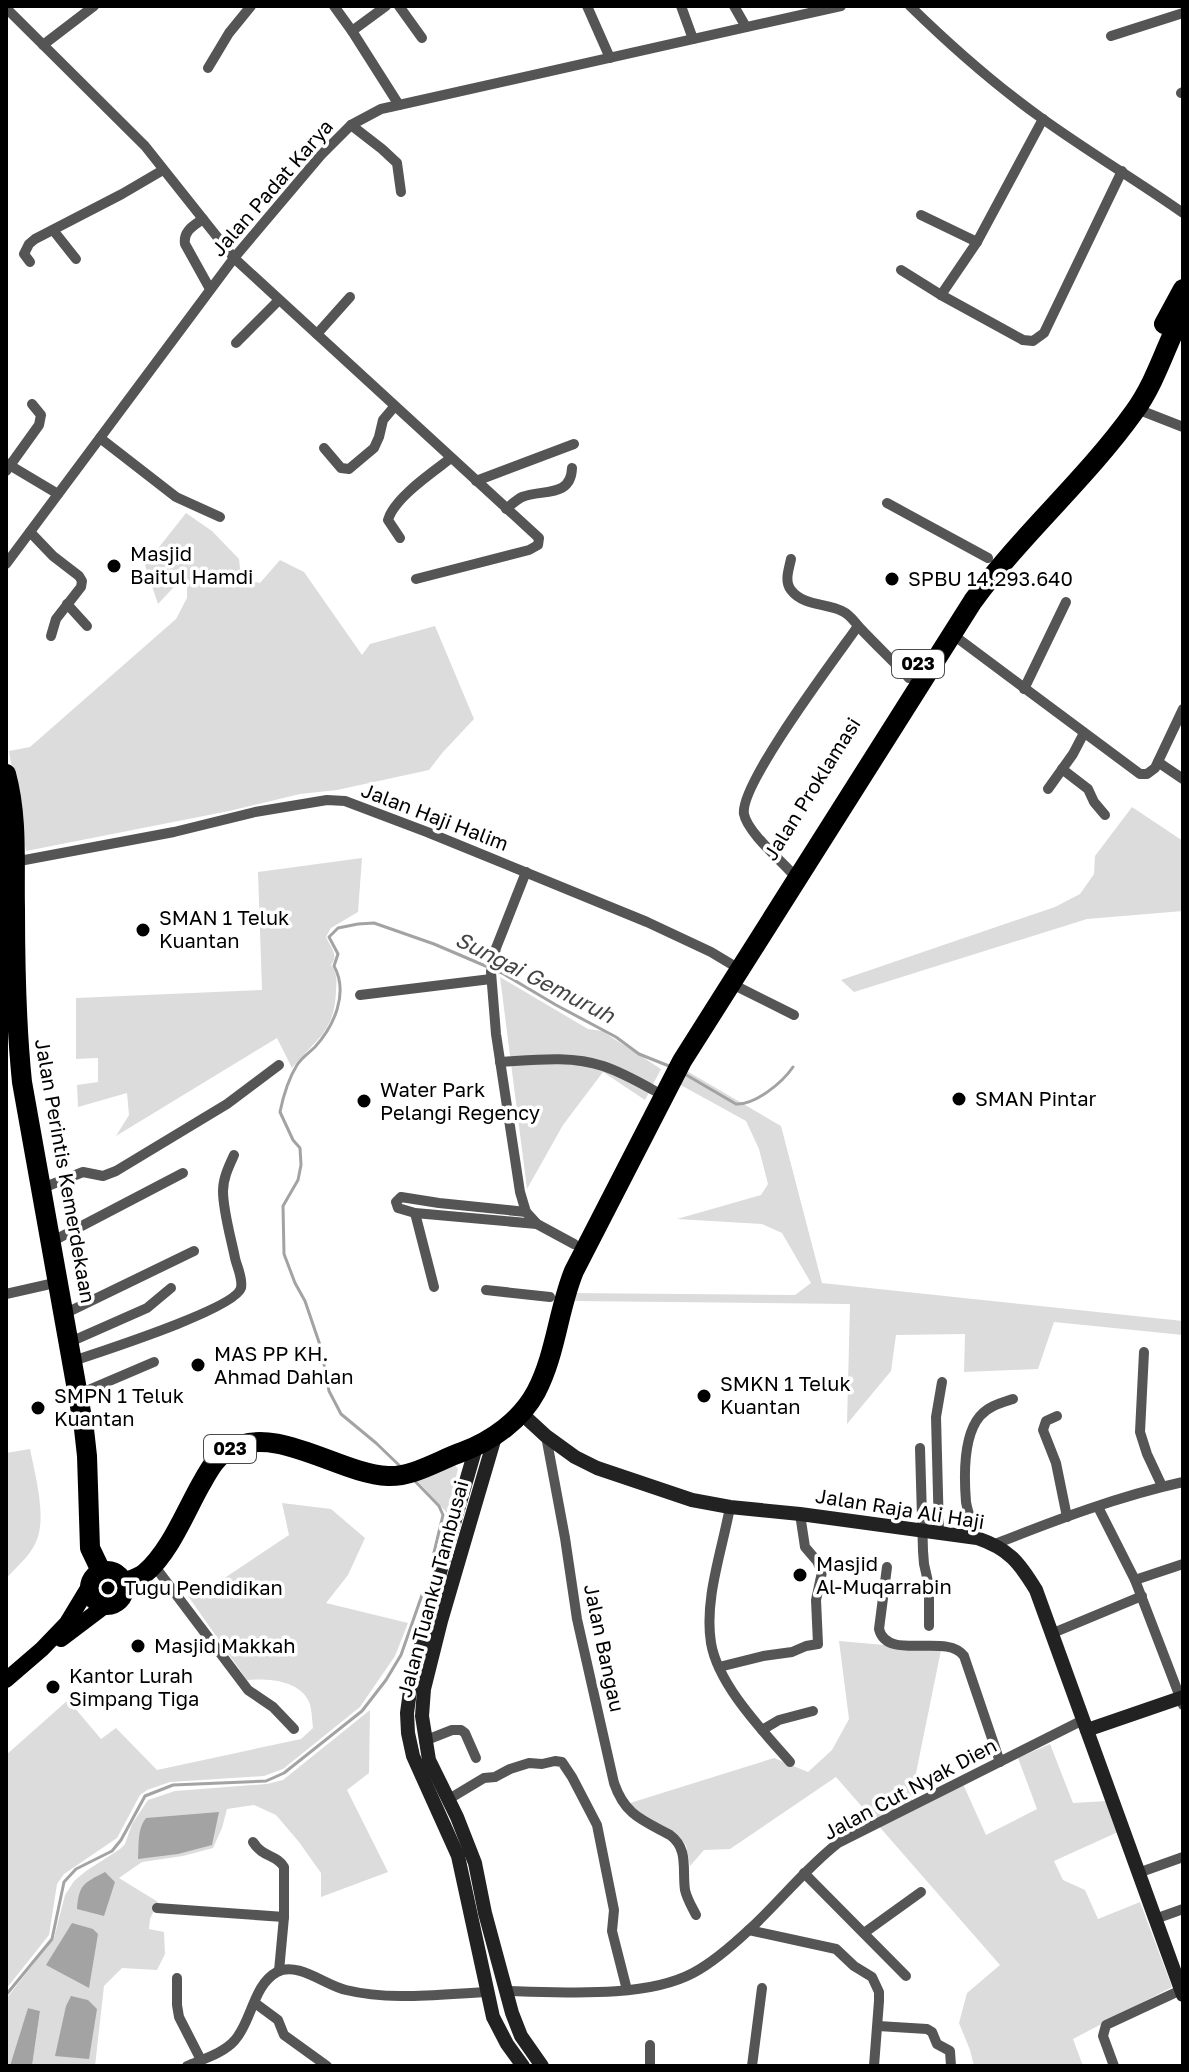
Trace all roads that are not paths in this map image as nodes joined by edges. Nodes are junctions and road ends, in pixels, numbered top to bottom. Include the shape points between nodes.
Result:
1 (94, 6) edge
2 (251, 6) edge
3 (334, 6) edge
4 (386, 6) edge
5 (399, 6) edge
6 (587, 6) edge
7 (681, 6) edge
8 (734, 6) edge
9 (841, 6) edge
10 (910, 6) edge
11 (6, 8) edge
12 (1183, 13) edge
13 (746, 27) junction
14 (352, 31) junction
15 (1111, 36) dead end
16 (422, 38) dead end
17 (693, 39) junction
18 (43, 45) junction
19 (610, 58) junction
20 (208, 68) dead end
21 (399, 105) junction
22 (1043, 119) junction
23 (351, 125) junction
24 (163, 170) junction
25 (1122, 171) junction
26 (401, 192) dead end
27 (1183, 213) edge
28 (921, 215) dead end
29 (203, 219) junction
30 (53, 230) junction
31 (977, 242) junction
32 (234, 258) junction
33 (76, 259) dead end
34 (30, 262) dead end
35 (901, 270) dead end
36 (210, 289) junction
37 (1183, 289) edge
38 (941, 295) junction
39 (350, 297) dead end
40 (279, 300) junction
41 (1183, 312) edge
42 (317, 334) junction
43 (236, 343) dead end
44 (32, 404) dead end
45 (394, 407) junction
46 (1137, 409) junction
47 (1183, 427) edge
48 (100, 438) junction
49 (574, 444) dead end
50 (324, 448) dead end
51 (451, 458) junction
52 (1087, 458) junction
53 (7, 466) edge
54 (572, 468) dead end
55 (476, 481) junction
56 (58, 494) junction
57 (887, 503) dead end
58 (506, 509) junction
59 (220, 517) dead end
60 (30, 532) junction
61 (400, 538) dead end
62 (988, 558) junction
63 (791, 559) dead end
64 (6, 564) edge
65 (416, 579) dead end
66 (1066, 602) dead end
67 (67, 604) junction
68 (87, 626) dead end
69 (858, 626) junction
70 (952, 634) junction
71 (51, 636) dead end
72 (909, 678) junction
73 (1024, 689) junction
74 (1183, 709) edge
75 (893, 714) junction
76 (1084, 733) junction
77 (1158, 762) junction
78 (1062, 769) junction
79 (6, 774) edge
80 (1183, 779) edge
81 (1048, 789) dead end
82 (1105, 815) dead end
83 (14, 862) junction
84 (790, 871) junction
85 (526, 872) junction
86 (491, 971) junction
87 (732, 974) junction
88 (360, 995) dead end
89 (794, 1015) dead end
90 (500, 1062) junction
91 (279, 1065) dead end
92 (668, 1076) junction
93 (234, 1155) dead end
94 (183, 1173) dead end
95 (40, 1189) junction
96 (526, 1212) junction
97 (415, 1213) junction
98 (537, 1224) junction
99 (51, 1242) junction
100 (574, 1244) junction
101 (194, 1251) dead end
102 (568, 1268) junction
103 (59, 1282) junction
104 (434, 1287) dead end
105 (171, 1288) dead end
106 (486, 1290) dead end
107 (6, 1294) edge
108 (550, 1297) junction
109 (64, 1314) junction
110 (551, 1349) junction
111 (72, 1352) junction
112 (1144, 1352) dead end
113 (154, 1362) dead end
114 (942, 1382) dead end
115 (79, 1394) junction
116 (1013, 1399) dead end
117 (521, 1413) junction
118 (1057, 1416) dead end
119 (546, 1436) junction
120 (495, 1437) junction
121 (476, 1447) junction
122 (920, 1448) dead end
123 (1183, 1482) edge
124 (1162, 1486) junction
125 (730, 1507) junction
126 (1098, 1507) junction
127 (800, 1514) junction
128 (1067, 1517) junction
129 (931, 1531) junction
130 (977, 1538) junction
131 (995, 1544) junction
132 (153, 1564) junction
133 (1183, 1564) edge
134 (887, 1567) dead end
135 (96, 1578) junction
136 (1135, 1580) junction
137 (123, 1583) junction
138 (1142, 1596) junction
139 (106, 1605) junction
140 (929, 1626) dead end
141 (1053, 1633) junction
142 (42, 1649) junction
143 (719, 1667) junction
144 (6, 1680) edge
145 (1182, 1700) edge
146 (813, 1711) dead end
147 (1085, 1725) junction
148 (294, 1729) dead end
149 (762, 1730) junction
150 (424, 1741) junction
151 (476, 1758) dead end
152 (790, 1762) dead end
153 (1000, 1762) junction
154 (449, 1799) junction
155 (253, 1842) dead end
156 (1183, 1857) edge
157 (804, 1873) junction
158 (1138, 1873) junction
159 (921, 1892) dead end
160 (157, 1908) dead end
161 (1183, 1909) edge
162 (478, 1914) junction
163 (696, 1915) dead end
164 (284, 1917) junction
165 (1155, 1919) junction
166 (749, 1930) junction
167 (864, 1933) junction
168 (279, 1971) junction
169 (906, 1976) dead end
170 (177, 1978) dead end
171 (762, 1988) dead end
172 (627, 1990) junction
173 (506, 1991) junction
174 (487, 1992) junction
175 (1182, 1992) edge
176 (255, 2003) junction
177 (878, 2026) junction
178 (650, 2045) dead end
179 (201, 2060) junction
180 (187, 2066) edge
181 (327, 2066) edge
182 (523, 2066) edge
183 (540, 2066) edge
184 (650, 2066) edge
185 (752, 2066) edge
186 (874, 2066) edge
187 (951, 2066) edge
188 (1114, 2066) edge

1 - 18 street
2 - 20 street
3 - 14 street
4 - 14 street
5 - 16 street
6 - 19 street
7 - 17 street
8 - 13 street
9 - 13 street, Jalan Padat Karya
10 - 22 street
11 - 18 street
12 - 15 street
13 - 17 street, Jalan Padat Karya
14 - 21 street
17 - 19 street, Jalan Padat Karya
18 - 24 street
19 - 21 street, Jalan Padat Karya
21 - 23 street, Jalan Padat Karya
22 - 25 street
22 - 31 street
23 - 26 street via 397,163
23 - 32 street, Jalan Padat Karya
24 - 29 street
24 - 30 street
25 - 27 street
25 - 38 street via 1039,339 1023,340
28 - 31 street
29 - 32 street
29 - 36 street via 184,240
30 - 33 street
30 - 34 street via 29,244 24,254
31 - 38 street
32 - 36 street, Jalan Padat Karya
32 - 40 street
35 - 38 street
36 - 48 street, Jalan Padat Karya
37 - 52 highway, Jalan Proklamasi / 023 via 1125,402
39 - 42 street
40 - 42 street
40 - 43 street
41 - 46 highway, Jalan Proklamasi / 023
42 - 45 street
44 - 53 street via 41,420
45 - 50 street via 383,420 374,448 349,469 341,468
45 - 51 street
46 - 47 street
46 - 52 highway, Jalan Proklamasi / 023
48 - 56 street, Jalan Padat Karya
48 - 59 street via 176,497
49 - 55 street
51 - 55 street
51 - 61 street via 391,510 389,522
52 - 62 highway, Jalan Proklamasi / 023
52 - 70 highway, Jalan Proklamasi / 023 via 995,571
53 - 56 street
54 - 58 street via 563,488 522,497
55 - 58 street
56 - 60 street, Jalan Padat Karya
57 - 62 street
58 - 65 street via 539,538 538,545
60 - 64 street, Jalan Padat Karya
60 - 67 street via 81,579
62 - 72 highway, Jalan Proklamasi / 023
63 - 69 street via 789,588 808,602 845,612
66 - 73 street
67 - 68 street
67 - 71 street
69 - 72 street
69 - 84 street via 792,719 743,808 752,830
70 - 73 street
70 - 75 highway, Jalan Proklamasi / 023
72 - 75 highway, Jalan Proklamasi / 023
73 - 76 street
74 - 77 street
75 - 84 highway, Jalan Proklamasi / 023
75 - 87 highway, Jalan Proklamasi / 023
76 - 77 street via 1140,774 1152,772
76 - 78 street
77 - 80 street
78 - 81 street
78 - 82 street via 1088,789
79 - 83 highway, Jalan Perintis Kemerdekaan
83 - 85 street, Jalan Haji Halim via 327,800 362,807
83 - 95 highway, Jalan Perintis Kemerdekaan via 17,1035
84 - 87 highway, Jalan Proklamasi / 023
85 - 86 street
85 - 87 street, Jalan Haji Halim via 647,922
86 - 88 street
86 - 90 street
87 - 89 street, Jalan Haji Halim
87 - 92 highway, Jalan Proklamasi / 023
90 - 92 street via 585,1061
90 - 96 street
91 - 95 street via 227,1104 116,1171 103,1176 83,1172
92 - 100 highway, Jalan Proklamasi / 023
92 - 102 highway, Jalan Proklamasi / 023
93 - 111 street via 223,1191 241,1282 237,1294 189,1318
94 - 99 street
95 - 99 highway, Jalan Perintis Kemerdekaan
96 - 97 street via 397,1200 398,1208
96 - 98 street
97 - 98 street
97 - 104 street
98 - 100 street
99 - 103 highway, Jalan Perintis Kemerdekaan
100 - 102 highway, Jalan Proklamasi / 023
101 - 109 street
102 - 108 highway, Jalan Proklamasi / 023
102 - 110 highway, Jalan Proklamasi / 023
103 - 107 street
103 - 109 highway, Jalan Perintis Kemerdekaan
105 - 111 street
106 - 108 street
108 - 110 highway, Jalan Proklamasi / 023 via 546,1330
109 - 111 highway, Jalan Perintis Kemerdekaan
110 - 117 highway, Jalan Proklamasi / 023 via 539,1385
111 - 115 highway, Jalan Perintis Kemerdekaan
112 - 124 street via 1140,1432
113 - 115 street
114 - 129 street
115 - 135 highway, Jalan Perintis Kemerdekaan
116 - 130 street via 981,1414 970,1434 966,1502
117 - 119 main road, Jalan Raja Ali Haji
117 - 120 highway, Jalan Proklamasi / 023
118 - 128 street via 1046,1421 1043,1430
119 - 125 main road, Jalan Raja Ali Haji via 597,1468
119 - 163 street, Jalan Bangau via 577,1619 614,1783 632,1814 675,1839 684,1853 685,1892
120 - 121 highway, Jalan Proklamasi / 023
120 - 150 main road, Jalan Tuanku Tambusai via 424,1689
121 - 132 highway, 023 via 406,1473 381,1475 267,1442 232,1447 208,1472
121 - 162 main road, Jalan Tuanku Tambusai via 407,1713 413,1756
122 - 129 street
123 - 124 street
124 - 126 street
125 - 127 main road, Jalan Raja Ali Haji
125 - 143 street via 711,1619
126 - 128 street
126 - 136 street
127 - 129 main road, Jalan Raja Ali Haji
127 - 143 street via 805,1547 822,1572 816,1600 818,1644
128 - 131 street
129 - 130 main road, Jalan Raja Ali Haji
129 - 140 street via 924,1564
130 - 131 main road, Jalan Raja Ali Haji
131 - 141 main road, Jalan Raja Ali Haji via 1021,1565
132 - 137 highway, 023
132 - 148 street via 248,1690
133 - 136 street
134 - 153 street via 881,1635 895,1644 960,1651
135 - 137 highway via 107,1570
135 - 139 highway via 92,1596
135 - 142 main road via 67,1623
136 - 138 street
137 - 139 highway via 121,1598
138 - 141 street
138 - 145 street
139 - 142 main road
141 - 147 main road, Jalan Raja Ali Haji
142 - 144 main road
143 - 149 street
145 - 147 main road
146 - 149 street
147 - 153 street, Jalan Cut Nyak Dien
147 - 158 main road, Jalan Raja Ali Haji
149 - 152 street
150 - 151 street via 461,1730
150 - 154 main road, Jalan Tuanku Tambusai
153 - 157 street, Jalan Cut Nyak Dien via 838,1843
154 - 162 main road, Jalan Tuanku Tambusai via 475,1863
154 - 172 street via 510,1769 562,1762 597,1825 614,1910 613,1940
155 - 164 street via 261,1853 283,1864
156 - 158 street
157 - 166 street, Jalan Cut Nyak Dien
157 - 167 street
158 - 165 main road, Jalan Raja Ali Haji
159 - 167 street
160 - 164 street
161 - 165 street
162 - 173 main road, Jalan Tuanku Tambusai
162 - 174 main road, Jalan Tuanku Tambusai
164 - 168 street
165 - 175 main road, Jalan Raja Ali Haji
166 - 172 street, Jalan Cut Nyak Dien via 693,1973
166 - 177 street via 840,1950 872,1977 879,1992
167 - 169 street
168 - 174 street via 298,1970 359,1993
168 - 176 street
170 - 179 street via 179,2017
171 - 185 street
172 - 173 street, Jalan Cut Nyak Dien
173 - 183 main road, Jalan Tuanku Tambusai via 521,2036
174 - 182 main road, Jalan Tuanku Tambusai via 493,2017
175 - 188 street via 1106,2025 1103,2036
176 - 179 street via 236,2039
176 - 181 street via 278,2020 286,2037
177 - 186 street
177 - 187 street via 927,2029 950,2051
178 - 184 street
179 - 180 street

